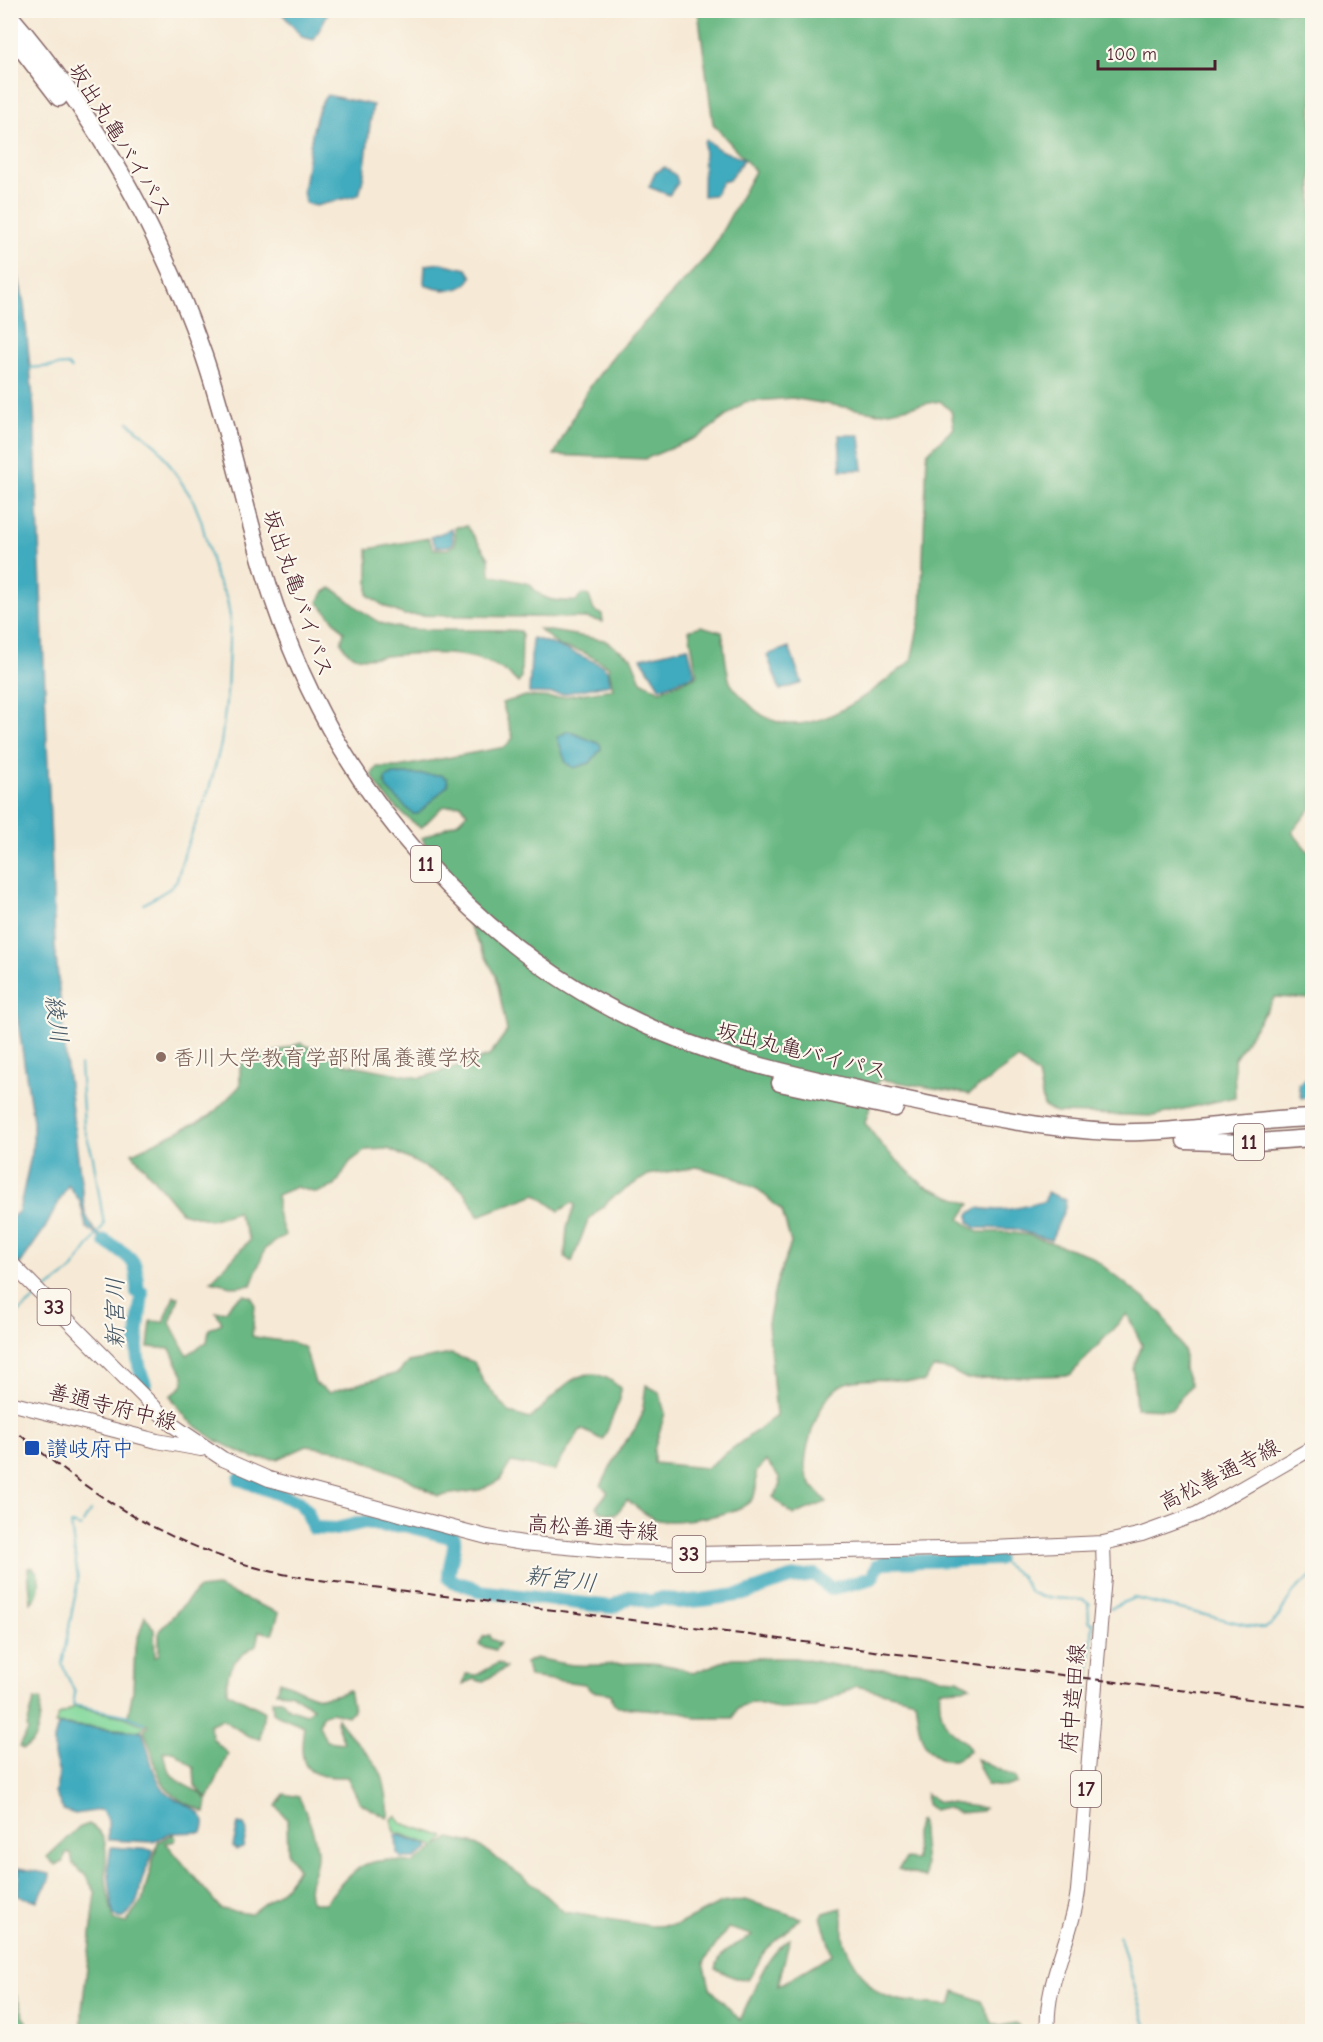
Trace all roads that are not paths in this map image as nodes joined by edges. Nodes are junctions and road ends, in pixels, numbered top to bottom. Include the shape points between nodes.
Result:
1 (10, 16) edge
2 (10, 34) edge
3 (1312, 1109) edge
4 (1312, 1118) edge
5 (1204, 1129) junction
6 (1312, 1129) edge
7 (1312, 1138) edge
8 (1185, 1141) junction
9 (10, 1262) edge
10 (10, 1403) edge
11 (171, 1424) junction
12 (163, 1442) junction
13 (1312, 1448) edge
14 (205, 1449) junction
15 (1103, 1543) junction
16 (1048, 2031) edge

1 - 5 highway, 坂出丸亀バイパス / 11 via 39,50 99,138 169,266 205,359 277,611 312,700 386,817 465,904 540,964 607,1006 662,1033 760,1067 974,1113 1064,1127 1137,1132
2 - 8 highway, 坂出丸亀バイパス / 11 via 100,159 159,269 198,373 266,615 303,704 379,824 459,912 571,998 658,1043 725,1068 828,1095 1022,1133 1103,1141
3 - 5 highway via 1268,1113
4 - 5 highway, 坂出丸亀バイパス / 11
6 - 8 highway, 坂出丸亀バイパス / 11
7 - 8 highway, 11 via 1244,1143
9 - 11 main road, 高松善通寺線 / 33
10 - 12 main road, 善通寺府中線
11 - 12 main road via 169,1438
11 - 14 main road, 高松善通寺線 / 33
12 - 14 main road, 善通寺府中線
13 - 15 main road, 高松善通寺線 / 33 via 1197,1514
14 - 15 main road, 高松善通寺線 / 33 via 269,1479 411,1518 523,1543 696,1554
15 - 16 main road, 府中造田線 / 17 via 1104,1577 1078,1891 1048,2001

